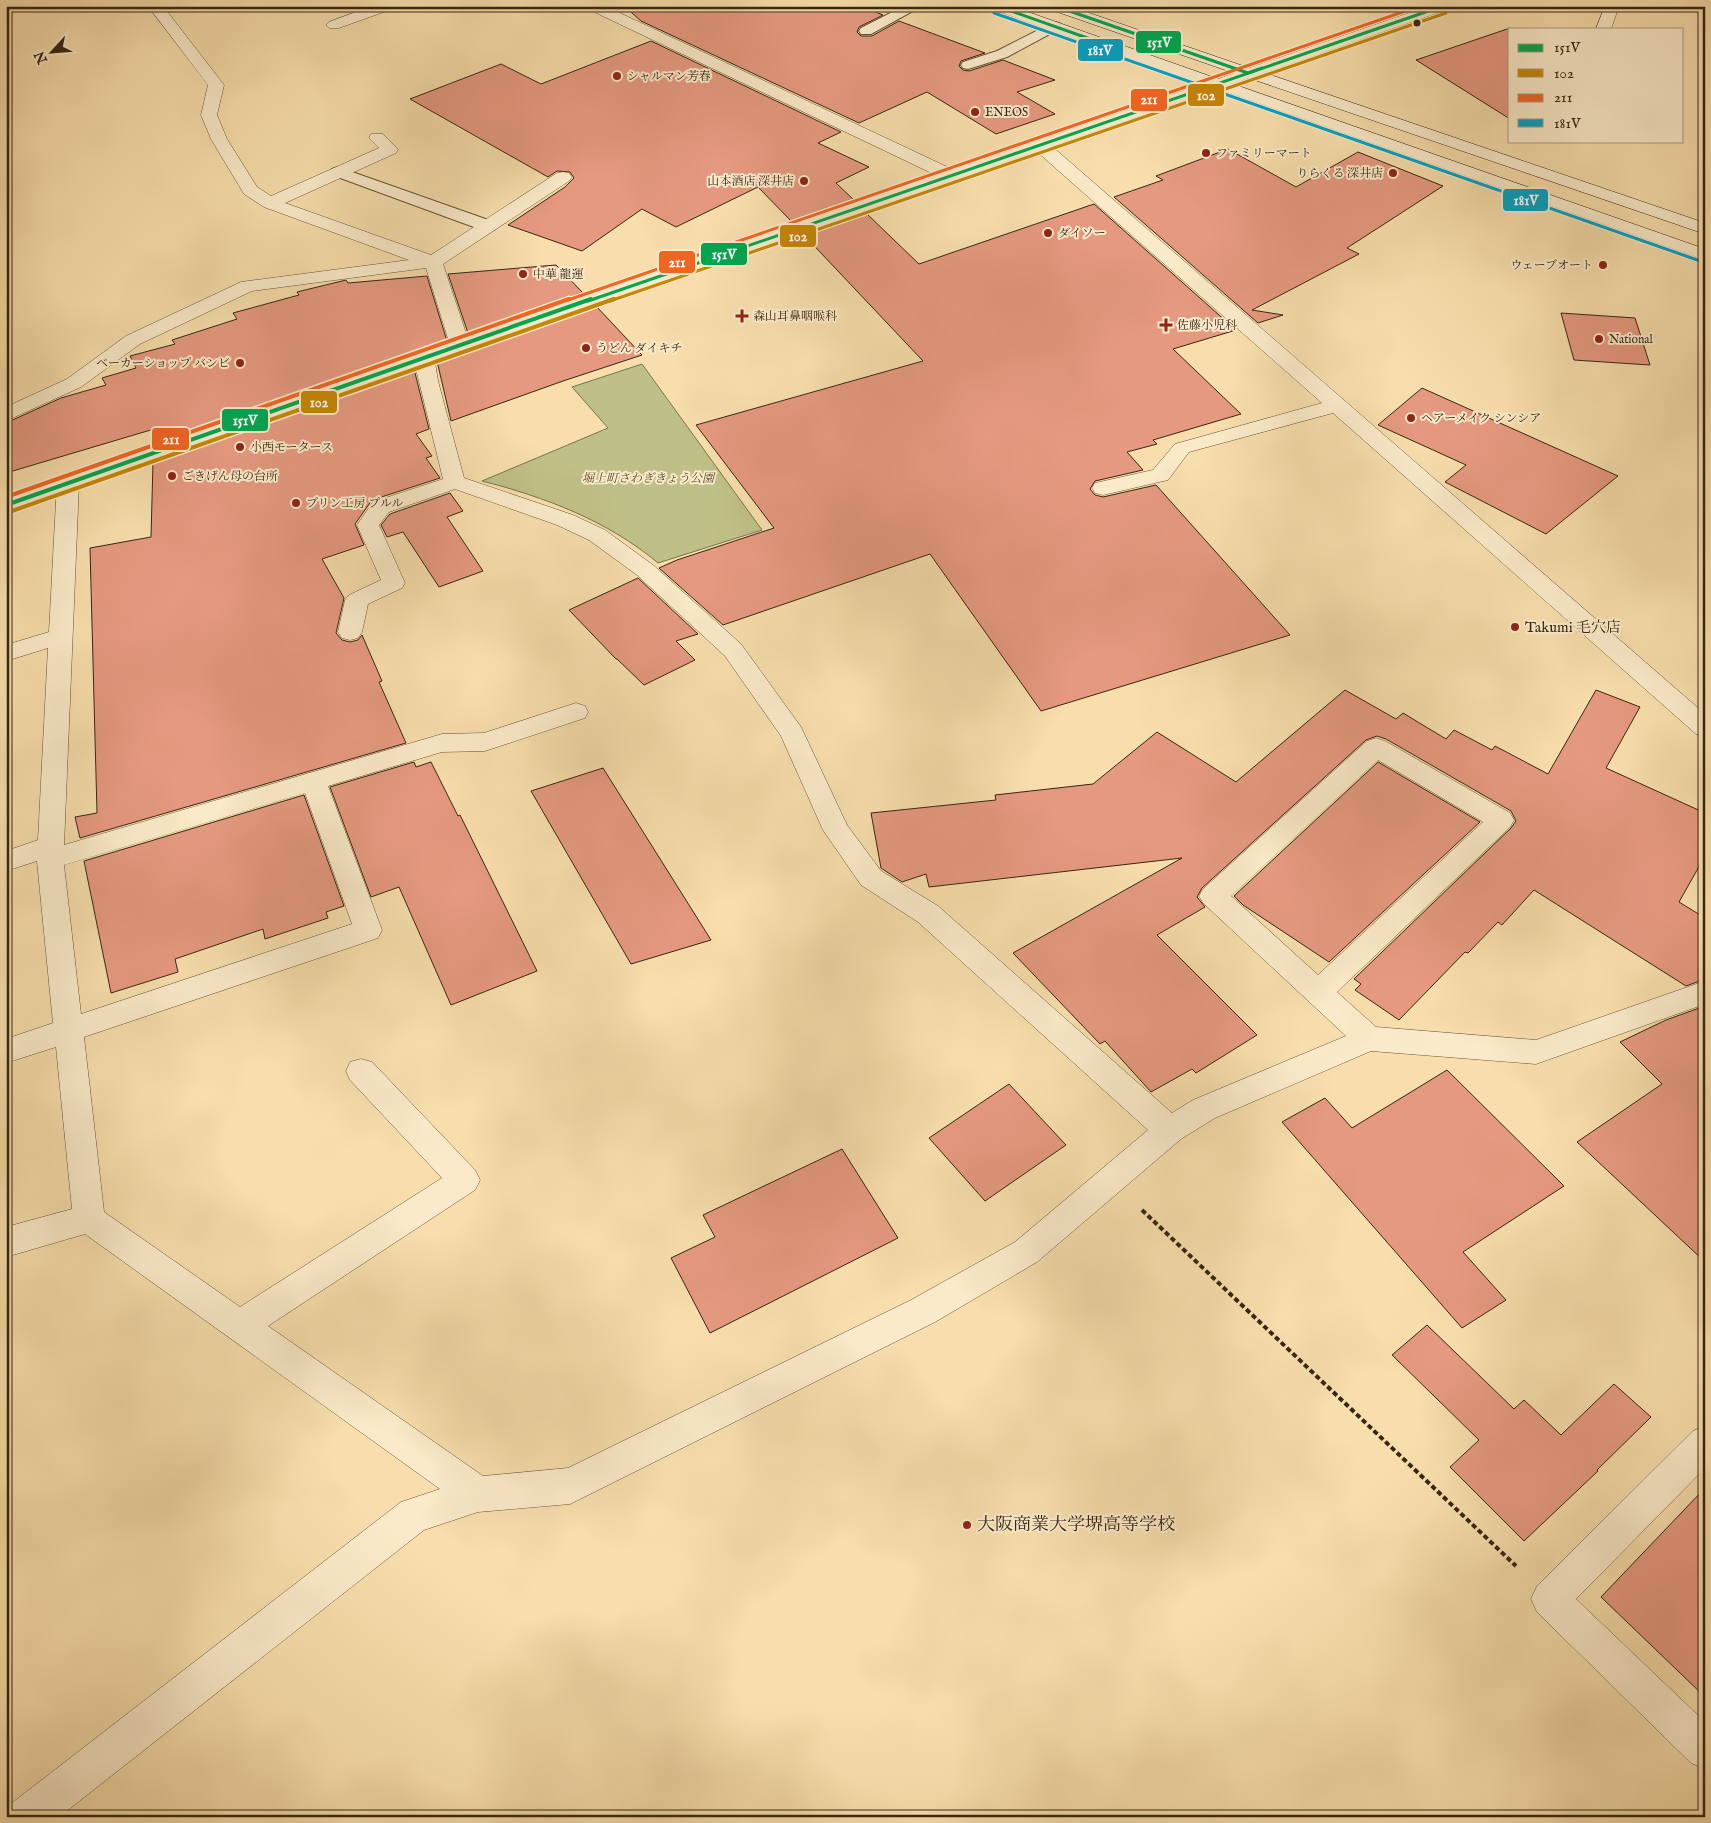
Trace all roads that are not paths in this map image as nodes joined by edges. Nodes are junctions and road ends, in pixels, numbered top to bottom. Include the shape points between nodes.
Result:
1 (155, 6) edge
2 (387, 6) edge
3 (593, 6) edge
4 (916, 6) edge
5 (996, 6) edge
6 (1054, 6) edge
7 (1444, 6) edge
8 (1612, 6) edge
9 (334, 25) dead end
10 (1054, 26) junction
11 (1603, 28) edge
12 (866, 31) dead end
13 (968, 65) dead end
14 (1248, 73) junction
15 (1215, 84) junction
16 (377, 138) dead end
17 (1041, 146) junction
18 (338, 172) junction
19 (952, 176) junction
20 (563, 177) dead end
21 (270, 203) junction
22 (488, 226) junction
23 (1705, 229) edge
24 (1705, 255) edge
25 (433, 262) junction
26 (460, 345) junction
27 (424, 357) junction
28 (1339, 405) junction
29 (6, 415) edge
30 (455, 482) junction
31 (68, 483) junction
32 (1103, 488) dead end
33 (6, 505) edge
34 (350, 632) dead end
35 (61, 636) junction
36 (6, 653) edge
37 (576, 712) dead end
38 (1705, 728) edge
39 (313, 782) junction
40 (50, 853) junction
41 (6, 861) edge
42 (1705, 992) edge
43 (1318, 993) junction
44 (69, 1031) junction
45 (1369, 1039) junction
46 (6, 1051) edge
47 (361, 1071) dead end
48 (1170, 1130) junction
49 (89, 1219) junction
50 (6, 1242) edge
51 (239, 1326) junction
52 (1705, 1443) edge
53 (478, 1494) junction
54 (1705, 1749) edge
55 (26, 1817) edge

1 - 21 street via 216,84 209,115 219,139 250,190
2 - 9 street
3 - 19 street
4 - 12 lane
5 - 10 street
6 - 14 street
7 - 14 street
8 - 11 street
10 - 13 lane via 1002,54
10 - 15 street
14 - 15 street
14 - 23 street
15 - 17 street
15 - 24 street
16 - 18 street via 390,149
17 - 19 street
17 - 28 street
18 - 21 street
18 - 22 lane
19 - 26 street
20 - 22 street
21 - 25 street
22 - 25 street
25 - 26 street
25 - 29 street via 248,286 133,340 74,383
26 - 27 street
27 - 30 street
27 - 31 street
28 - 32 street via 1182,448 1160,475
28 - 38 street
30 - 34 street via 381,507 368,525 394,583 357,600
30 - 48 street via 565,520 597,536 645,570 733,650 792,733 836,830 871,878 928,914
31 - 33 street
31 - 35 street
35 - 36 street
35 - 40 street
37 - 39 street via 485,742 442,743
39 - 40 street
39 - 44 street via 368,930
40 - 41 street
40 - 44 street
42 - 45 street via 1536,1052
43 - 43 street via 1501,820 1376,746 1212,896
43 - 45 street
44 - 46 street
44 - 49 street
45 - 48 street via 1204,1109
47 - 51 street via 464,1180
48 - 53 street via 1026,1252 906,1320 570,1486
49 - 50 street
49 - 51 street
51 - 53 street
52 - 54 street via 1550,1599
53 - 55 street via 414,1515

